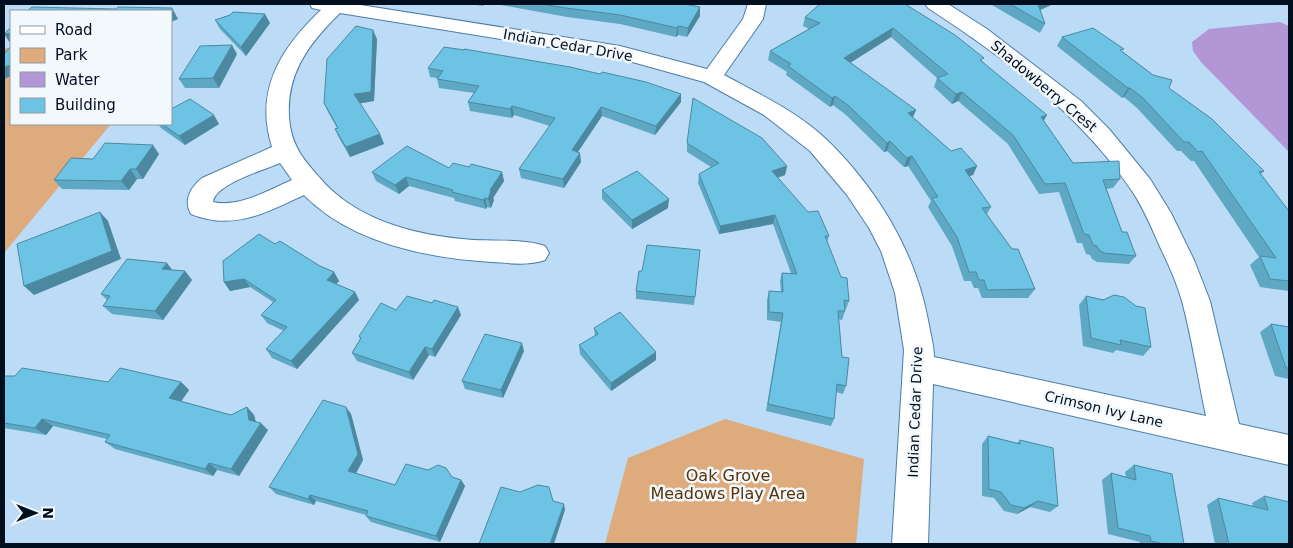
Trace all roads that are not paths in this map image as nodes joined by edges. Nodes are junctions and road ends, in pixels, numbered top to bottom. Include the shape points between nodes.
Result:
1 (757, 4) edge
2 (935, 4) edge
3 (331, 5) edge
4 (712, 77) junction
5 (286, 151) junction
6 (309, 182) junction
7 (536, 253) dead end
8 (918, 367) junction
9 (1226, 436) junction
10 (1289, 450) edge
11 (910, 544) edge

1 - 4 street via 753,19
2 - 9 street, Shadowberry Crest via 980,33 1073,106 1101,134 1141,185 1180,260 1196,301
3 - 4 street, Indian Cedar Drive via 620,52
3 - 5 street via 303,41 286,69 280,88 278,112
4 - 8 street, Indian Cedar Drive via 788,121 818,145 856,189 894,251 909,293 919,350
5 - 6 street
5 - 6 street via 214,181 199,198 200,207 220,214 234,212
6 - 7 street via 314,190 345,214 385,232 431,245 482,253
8 - 9 street, Crimson Ivy Lane
8 - 11 street, Indian Cedar Drive
9 - 10 street, Crimson Ivy Lane

